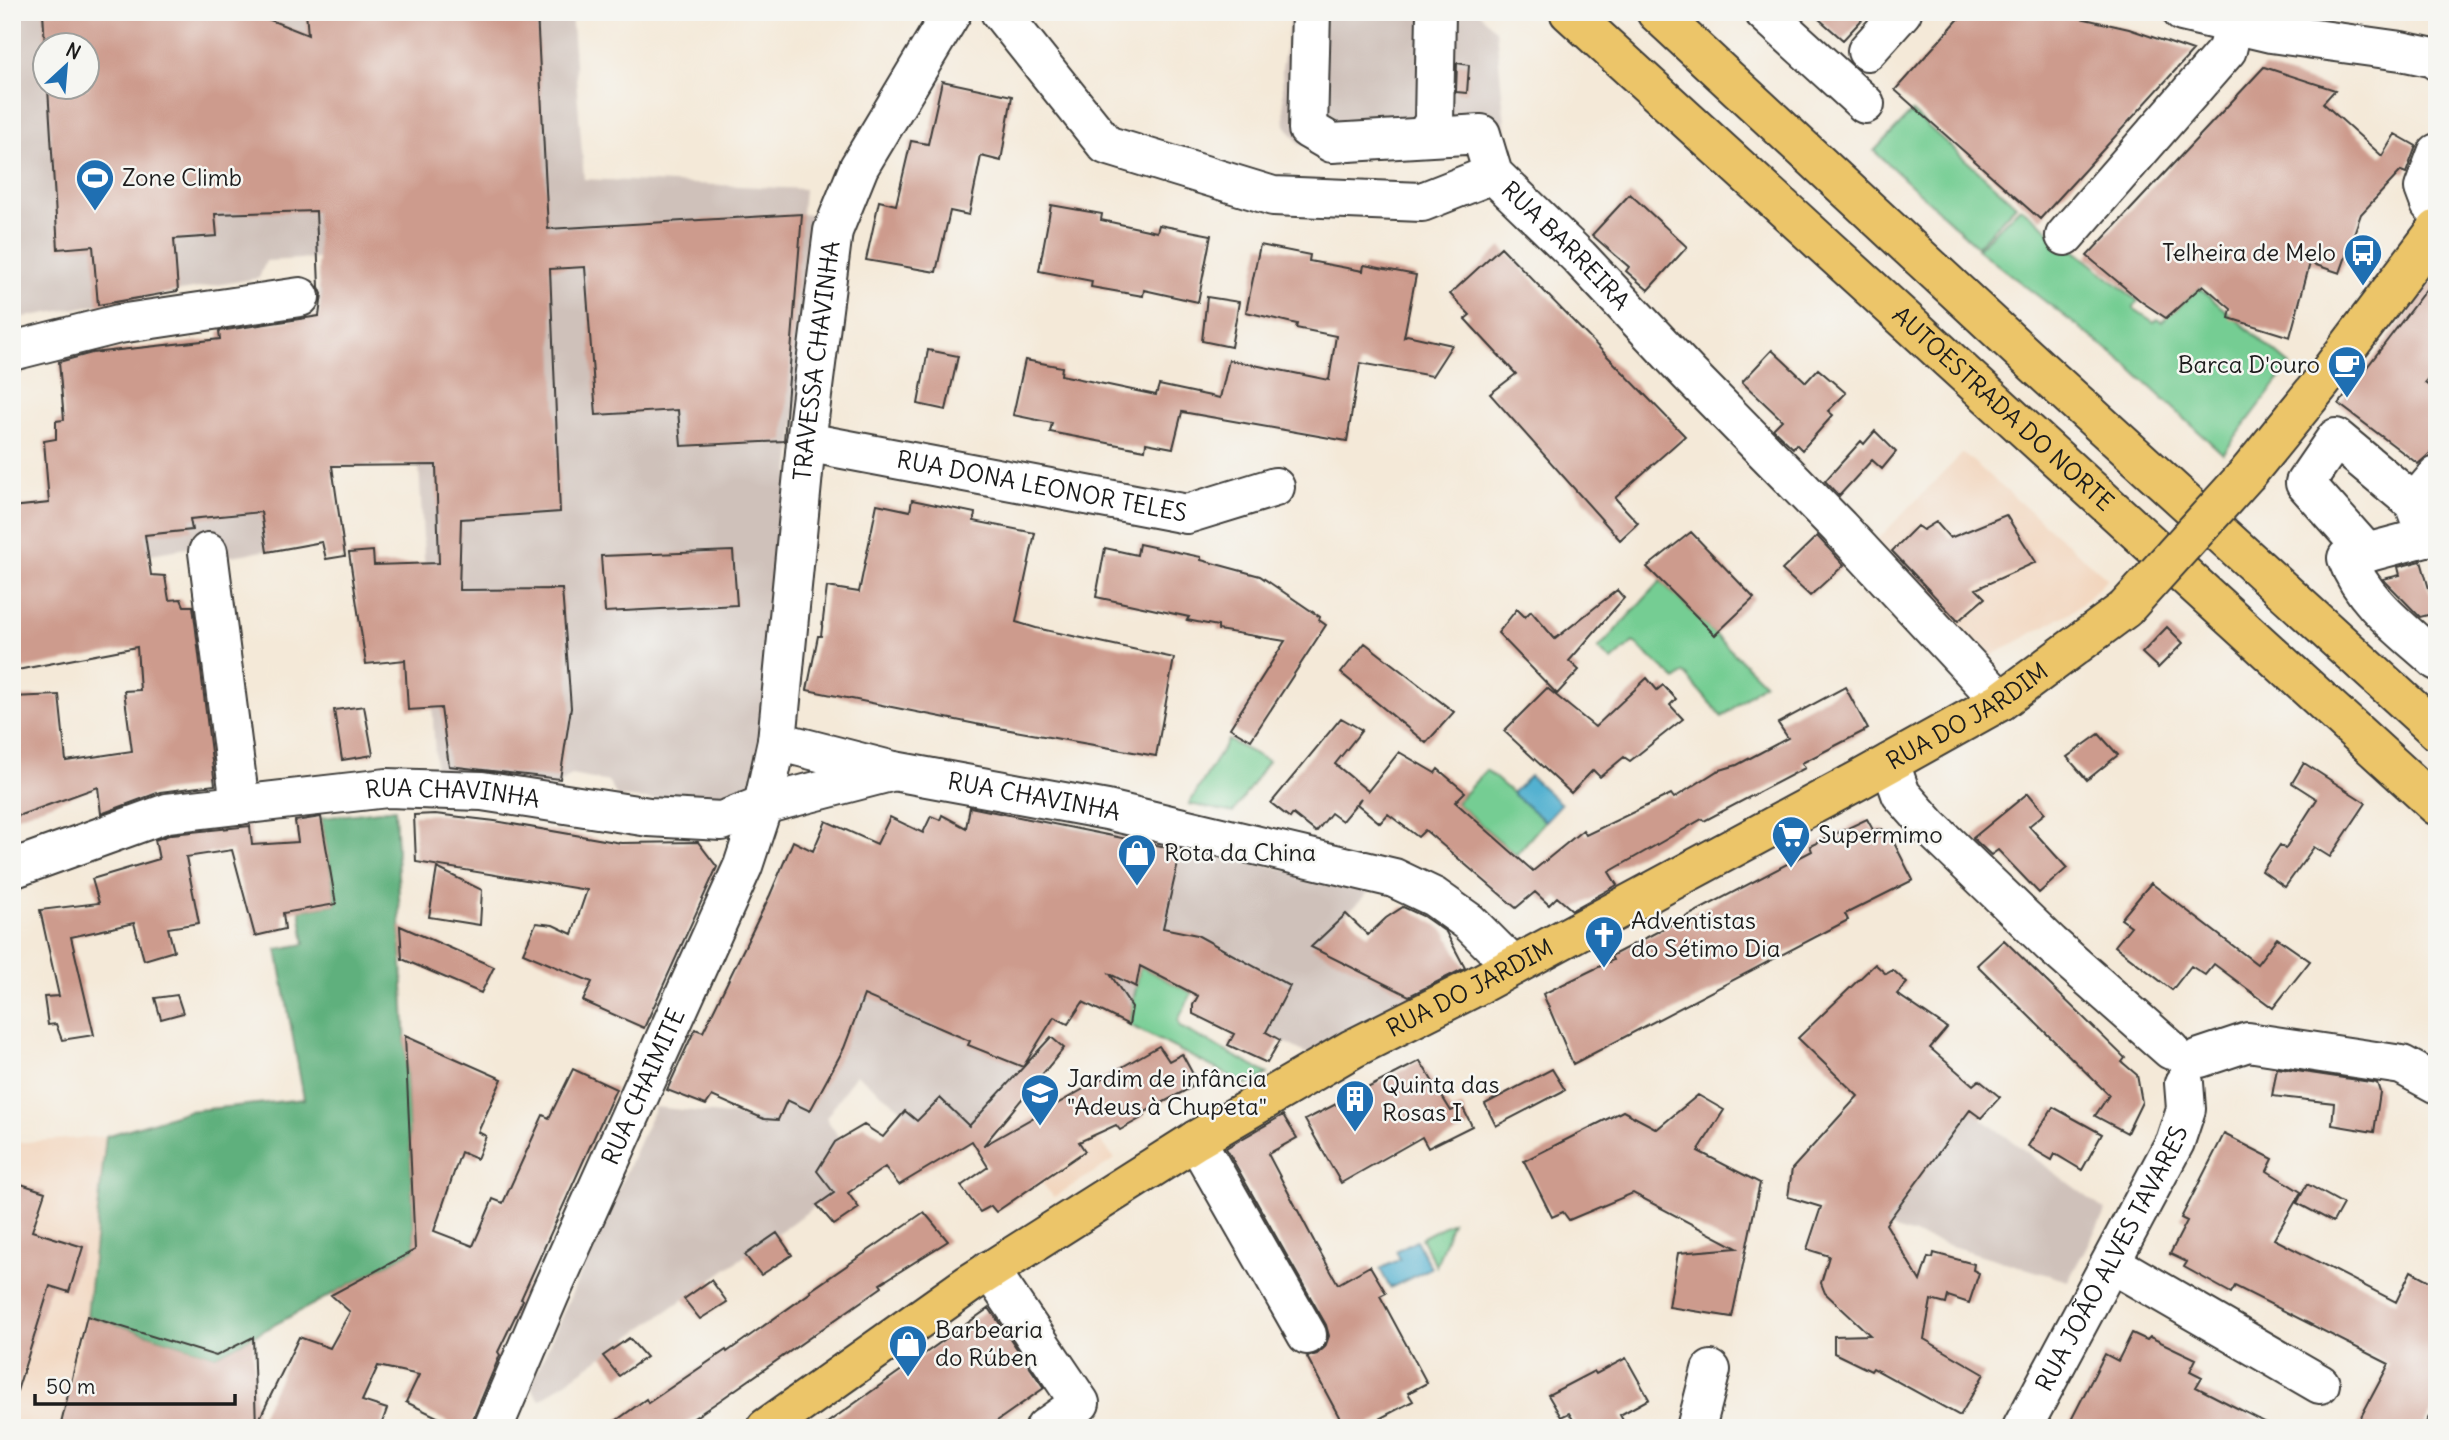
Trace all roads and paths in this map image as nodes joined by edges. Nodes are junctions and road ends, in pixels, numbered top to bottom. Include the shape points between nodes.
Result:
1 (953, 12) edge
2 (1000, 12) edge
3 (1311, 12) edge
4 (1436, 12) edge
5 (1569, 12) edge
6 (1656, 12) edge
7 (1764, 12) edge
8 (1902, 12) edge
9 (2182, 12) edge
10 (2234, 19) edge
11 (1867, 51) dead end
12 (2437, 61) edge
13 (1865, 104) dead end
14 (1424, 137) junction
15 (2437, 153) edge
16 (1493, 174) junction
17 (2437, 211) edge
18 (2437, 229) edge
19 (2065, 236) dead end
20 (300, 297) dead end
21 (12, 351) edge
22 (806, 442) junction
23 (1275, 487) dead end
24 (2428, 512) edge
25 (208, 552) dead end
26 (2357, 556) junction
27 (2437, 661) edge
28 (2001, 701) junction
29 (2437, 731) edge
30 (777, 741) junction
31 (1890, 763) junction
32 (894, 771) junction
33 (240, 805) junction
34 (763, 805) junction
35 (2437, 806) edge
36 (12, 869) edge
37 (1513, 966) junction
38 (2185, 1064) junction
39 (2437, 1084) edge
40 (1196, 1140) junction
41 (2111, 1263) junction
42 (990, 1270) junction
43 (1307, 1335) dead end
44 (1711, 1370) dead end
45 (2320, 1384) dead end
46 (493, 1428) edge
47 (766, 1428) edge
48 (1045, 1428) edge
49 (1696, 1428) edge
50 (2022, 1428) edge

1 - 22 street, TRAVESSA CHAVINHA via 859,167 833,231
2 - 16 street, RUA BARREIRA via 1106,145 1273,196 1422,201
3 - 14 street via 1308,129 1332,143
4 - 14 street via 1434,122
5 - 35 main road, AUTOESTRADA DO NORTE
6 - 29 main road
7 - 13 street
8 - 11 street
9 - 10 street
10 - 12 street
10 - 19 street via 2227,50
14 - 16 street via 1481,134
15 - 17 street via 2424,188
16 - 28 street, RUA BARREIRA via 1579,257
18 - 28 main road, RUA DO JARDIM, bridge via 2248,473 2126,609
20 - 21 street via 119,324
22 - 23 street, RUA DONA LEONOR TELES via 1187,514
22 - 30 street, TRAVESSA CHAVINHA
24 - 26 street
24 - 26 street via 2336,438 2305,483
25 - 33 street
26 - 27 street via 2354,577 2371,601
28 - 31 main road, RUA DO JARDIM
30 - 32 street, RUA CHAVINHA
30 - 34 street, RUA CHAIMITE
31 - 37 main road, RUA DO JARDIM
31 - 38 street via 1901,794 1930,827
32 - 34 street, RUA CHAVINHA
32 - 37 street, RUA CHAVINHA via 1107,810 1394,878 1434,897 1469,922
33 - 34 street, RUA CHAVINHA via 387,788 482,791 649,817 722,821
33 - 36 street, RUA CHAVINHA via 167,813
34 - 46 street, RUA CHAIMITE via 743,866
37 - 40 main road, RUA DO JARDIM via 1352,1048
38 - 39 street via 2248,1042 2402,1065
38 - 41 street, RUA JOÃO ALVES TAVARES via 2186,1109 2175,1142
40 - 42 main road, RUA DO JARDIM
40 - 43 street
41 - 45 street
41 - 50 street, RUA JOÃO ALVES TAVARES
42 - 47 main road, RUA DO JARDIM
42 - 48 street via 1080,1403
44 - 49 street

